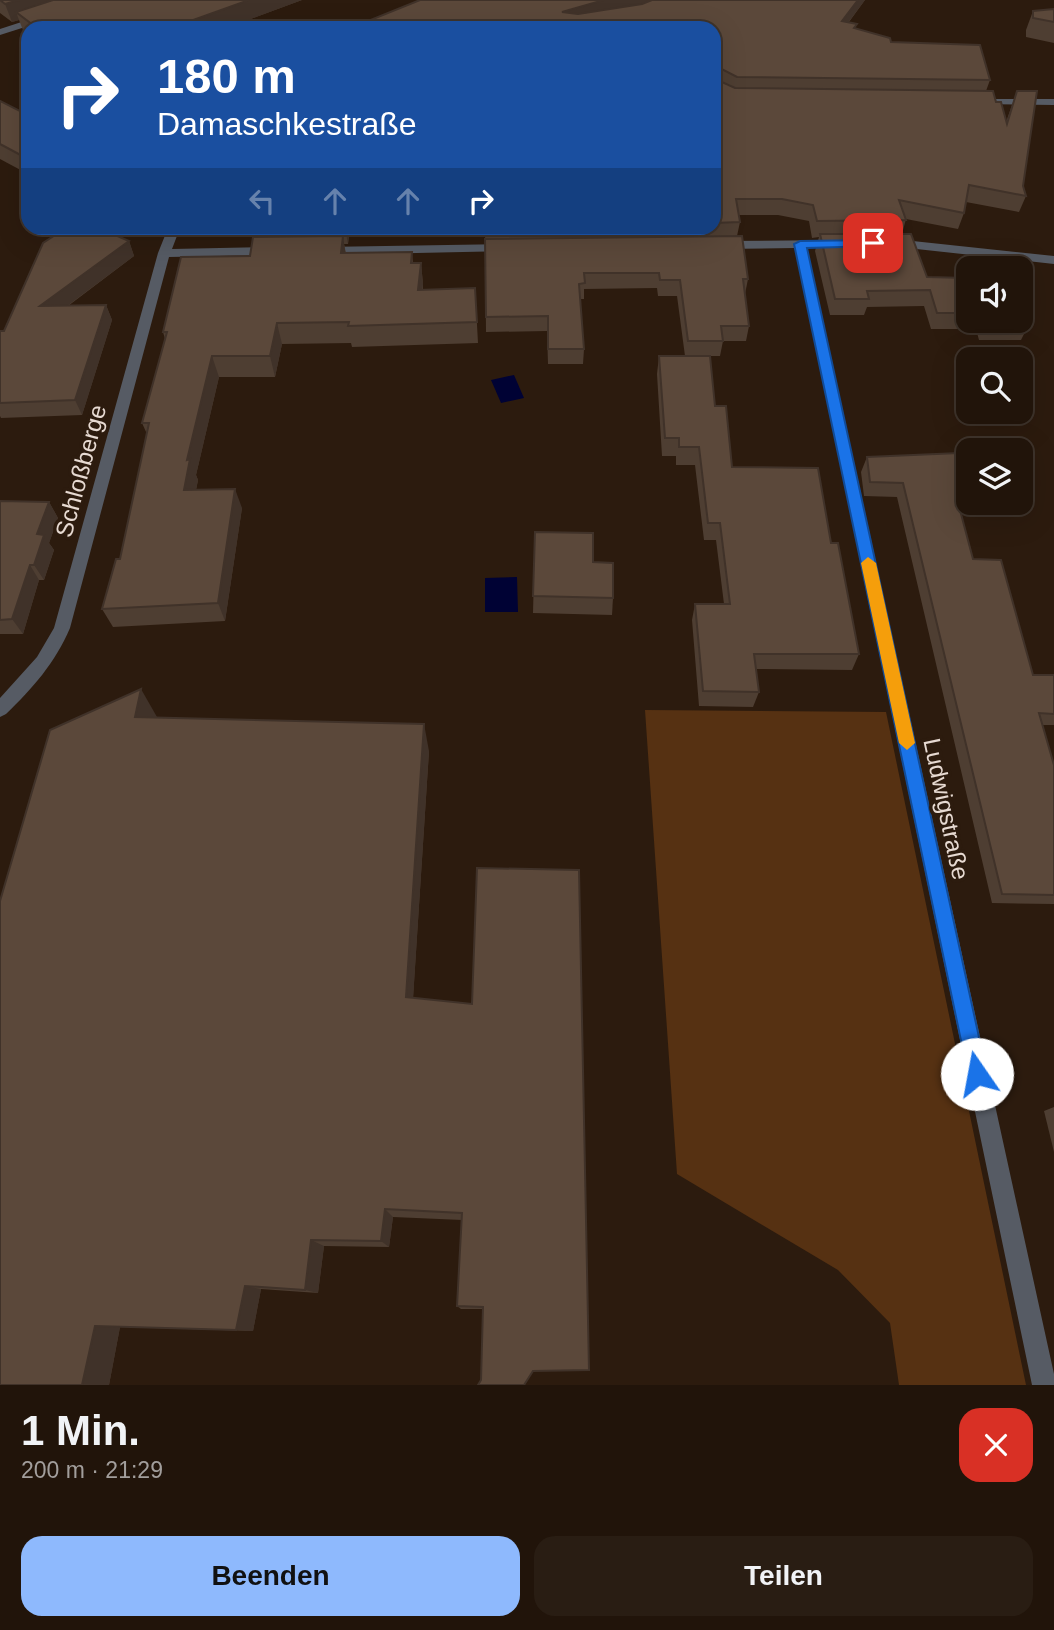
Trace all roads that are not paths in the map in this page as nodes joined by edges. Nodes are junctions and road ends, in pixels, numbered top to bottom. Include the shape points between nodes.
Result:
1 (50, 16) edge
2 (34, 21) edge
3 (21, 25) edge
4 (0, 32) edge
5 (956, 101) edge
6 (1054, 102) edge
7 (171, 235) edge
8 (884, 243) edge
9 (800, 244) junction
10 (856, 244) edge
11 (703, 246) edge
12 (522, 248) edge
13 (285, 251) edge
14 (313, 251) edge
15 (164, 253) junction
16 (1054, 260) edge
17 (0, 709) edge
18 (1044, 1385) edge

1 - 2 street
3 - 4 street
5 - 6 street
7 - 15 street, Schloßberge
8 - 16 street
9 - 10 street
9 - 11 street
9 - 18 street, Ludwigstraße
12 - 14 street
13 - 15 street
15 - 17 street, Schloßberge via 62,628 53,652

